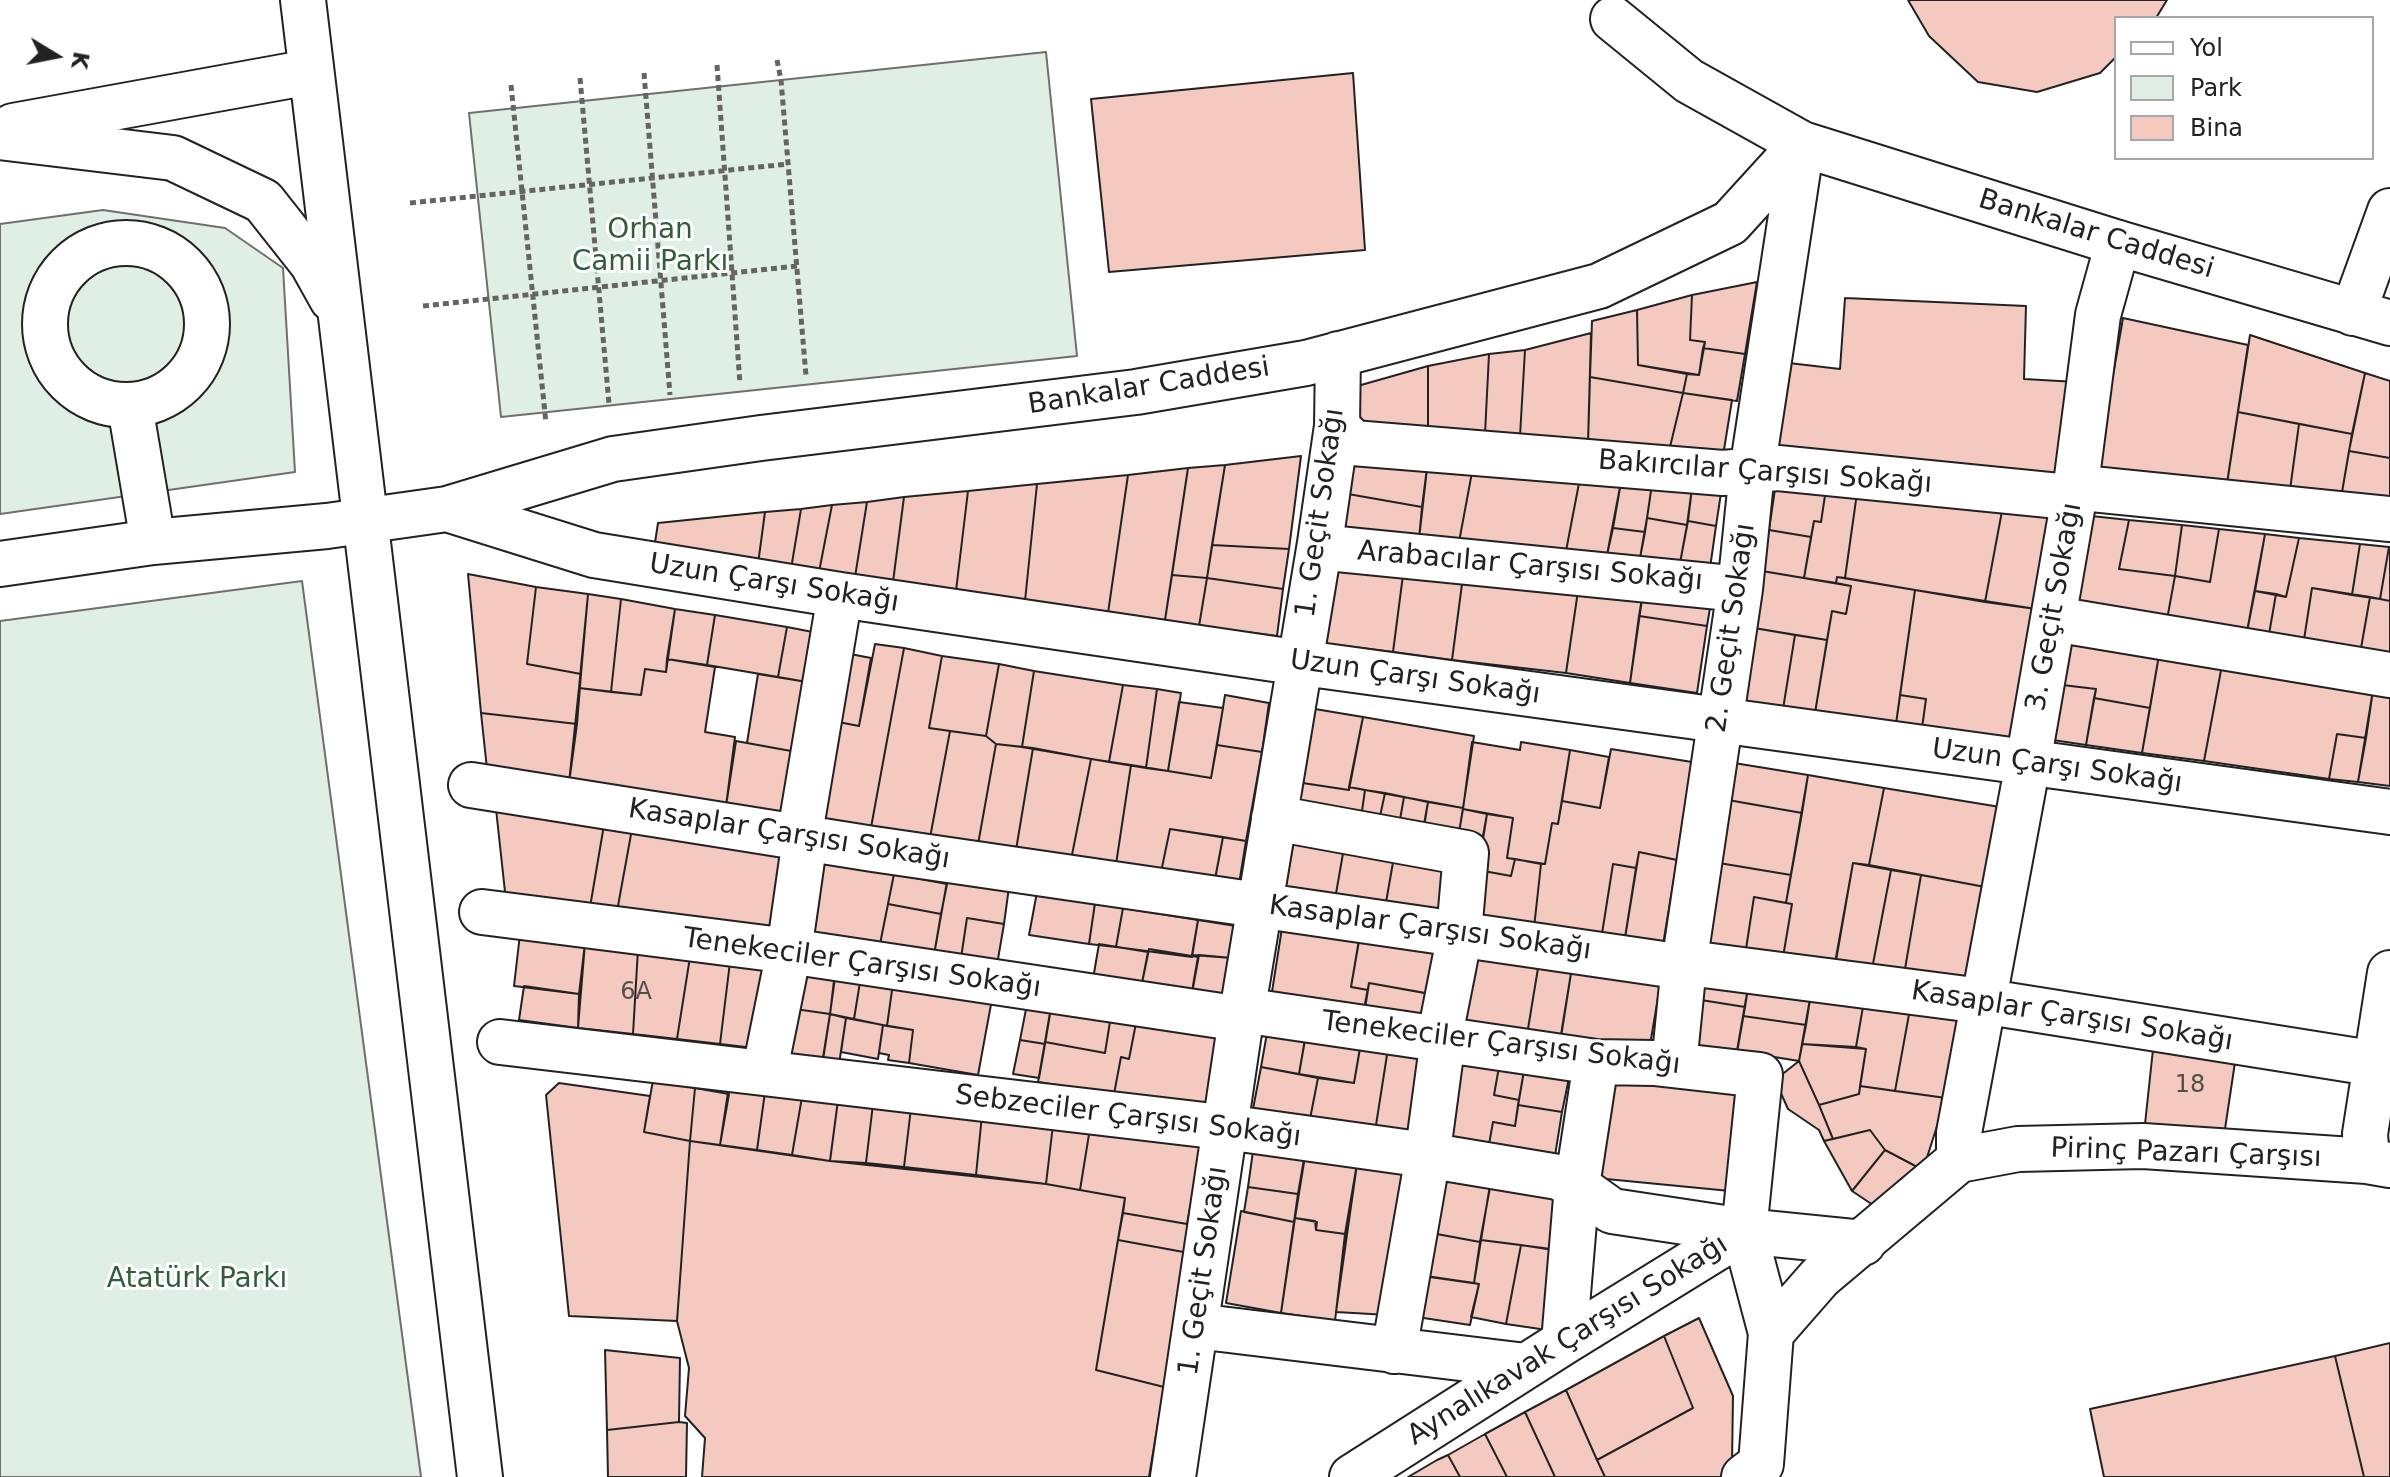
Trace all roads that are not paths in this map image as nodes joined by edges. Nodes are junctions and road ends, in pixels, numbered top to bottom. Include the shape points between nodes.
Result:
1 (303, 0) edge
2 (1614, 10) edge
3 (310, 72) junction
4 (0, 128) edge
5 (0, 137) edge
6 (1802, 144) junction
7 (2390, 211) edge
8 (2118, 243) junction
9 (340, 315) junction
10 (2371, 318) edge
11 (1338, 354) junction
12 (130, 406) dead end
13 (1337, 426) junction
14 (1752, 471) junction
15 (2075, 492) junction
16 (447, 509) junction
17 (2390, 519) edge
18 (364, 521) junction
19 (153, 542) junction
20 (1320, 543) junction
21 (0, 564) edge
22 (1740, 589) junction
23 (840, 595) junction
24 (2054, 619) junction
25 (1300, 662) junction
26 (2390, 675) edge
27 (1719, 721) junction
28 (2028, 763) junction
29 (471, 785) dead end
30 (2390, 812) edge
31 (1274, 818) junction
32 (801, 837) junction
33 (1260, 904) junction
34 (482, 912) dead end
35 (1457, 933) junction
36 (789, 951) junction
37 (1684, 965) junction
38 (2390, 973) edge
39 (1982, 1001) junction
40 (1242, 1015) junction
41 (1443, 1039) junction
42 (500, 1042) dead end
43 (768, 1055) dead end
44 (1596, 1062) junction
45 (1674, 1065) junction
46 (2383, 1065) edge
47 (1225, 1128) junction
48 (1426, 1155) junction
49 (1959, 1160) junction
50 (2379, 1163) edge
51 (1577, 1186) junction
52 (1744, 1231) junction
53 (1863, 1243) junction
54 (1196, 1326) junction
55 (1771, 1333) junction
56 (1564, 1342) junction
57 (1394, 1351) junction
58 (1526, 1366) junction
59 (480, 1477) edge
60 (1173, 1477) edge
61 (1352, 1477) edge
62 (1744, 1477) edge

1 - 3 street
2 - 6 street, Bankalar Caddesi via 1689,81
3 - 4 street
3 - 9 street
5 - 9 street via 173,158 263,201 312,263
6 - 8 street, Bankalar Caddesi
6 - 11 street, Bankalar Caddesi via 1730,223 1599,286
6 - 14 street, 2. Geçit Sokağı
7 - 10 street
8 - 10 street, Bankalar Caddesi
8 - 15 street, 3. Geçit Sokağı via 2098,315
9 - 18 street
11 - 13 street, 1. Geçit Sokağı
11 - 16 street, Bankalar Caddesi via 1136,392 613,459
12 - 19 street
13 - 14 street, Bakırcılar Çarşısı Sokağı via 1353,443 1723,473
13 - 20 street, 1. Geçit Sokağı
14 - 15 street, Bakırcılar Çarşısı Sokağı via 1778,468 2059,496
14 - 22 street, 2. Geçit Sokağı
15 - 17 street, Bakırcılar Çarşısı Sokağı via 2092,489
15 - 24 street, 3. Geçit Sokağı
16 - 18 street, Bankalar Caddesi
16 - 23 street, Uzun Çarşı Sokağı via 594,555
18 - 19 street, Bankalar Caddesi
18 - 59 street
19 - 21 street, Bankalar Caddesi
20 - 22 street, Arabacılar Çarşısı Sokağı via 1338,549
20 - 25 street, 1. Geçit Sokağı
22 - 27 street, 2. Geçit Sokağı
23 - 25 street, Uzun Çarşı Sokağı
23 - 32 street
24 - 26 street
24 - 28 street, 3. Geçit Sokağı
25 - 27 street, Uzun Çarşı Sokağı
25 - 31 street, 1. Geçit Sokağı
27 - 28 street, Uzun Çarşı Sokağı
27 - 37 street, 2. Geçit Sokağı
28 - 30 street, Uzun Çarşı Sokağı
28 - 39 street, 3. Geçit Sokağı
29 - 32 street, Kasaplar Çarşısı Sokağı
31 - 33 street, 1. Geçit Sokağı
31 - 35 street via 1466,853
32 - 33 street, Kasaplar Çarşısı Sokağı
32 - 36 street
33 - 35 street, Kasaplar Çarşısı Sokağı
33 - 40 street, 1. Geçit Sokağı
34 - 36 street, Tenekeciler Çarşısı Sokağı
35 - 37 street, Kasaplar Çarşısı Sokağı
35 - 41 street
36 - 40 street, Tenekeciler Çarşısı Sokağı
36 - 43 street
37 - 39 street, Kasaplar Çarşısı Sokağı
37 - 45 street, 2. Geçit Sokağı
38 - 46 street
39 - 46 street, Kasaplar Çarşısı Sokağı
39 - 49 street, 3. Geçit Sokağı
40 - 41 street, Tenekeciler Çarşısı Sokağı
40 - 47 street, 1. Geçit Sokağı
41 - 44 street, Tenekeciler Çarşısı Sokağı
41 - 48 street
42 - 47 street, Sebzeciler Çarşısı Sokağı
44 - 45 street, Tenekeciler Çarşısı Sokağı
44 - 51 street
45 - 52 street, Tenekeciler Çarşısı Sokağı via 1760,1075
46 - 50 street via 2365,1134
47 - 48 street, Sebzeciler Çarşısı Sokağı
47 - 54 street, 1. Geçit Sokağı
48 - 51 street, Sebzeciler Çarşısı Sokağı via 1558,1177
48 - 57 street
49 - 50 street, Pirinç Pazarı Çarşısı via 2018,1149 2143,1146
49 - 53 street
51 - 52 street, Sebzeciler Çarşısı Sokağı via 1612,1211
51 - 56 street
52 - 53 street, Sebzeciler Çarşısı Sokağı
52 - 55 street
52 - 56 street, Aynalıkavak Çarşısı Sokağı
53 - 55 street via 1820,1277
54 - 57 street
54 - 60 street, 1. Geçit Sokağı
55 - 62 street via 1761,1464
56 - 58 street, Aynalıkavak Çarşısı Sokağı
57 - 58 street
58 - 61 street, Aynalıkavak Çarşısı Sokağı

